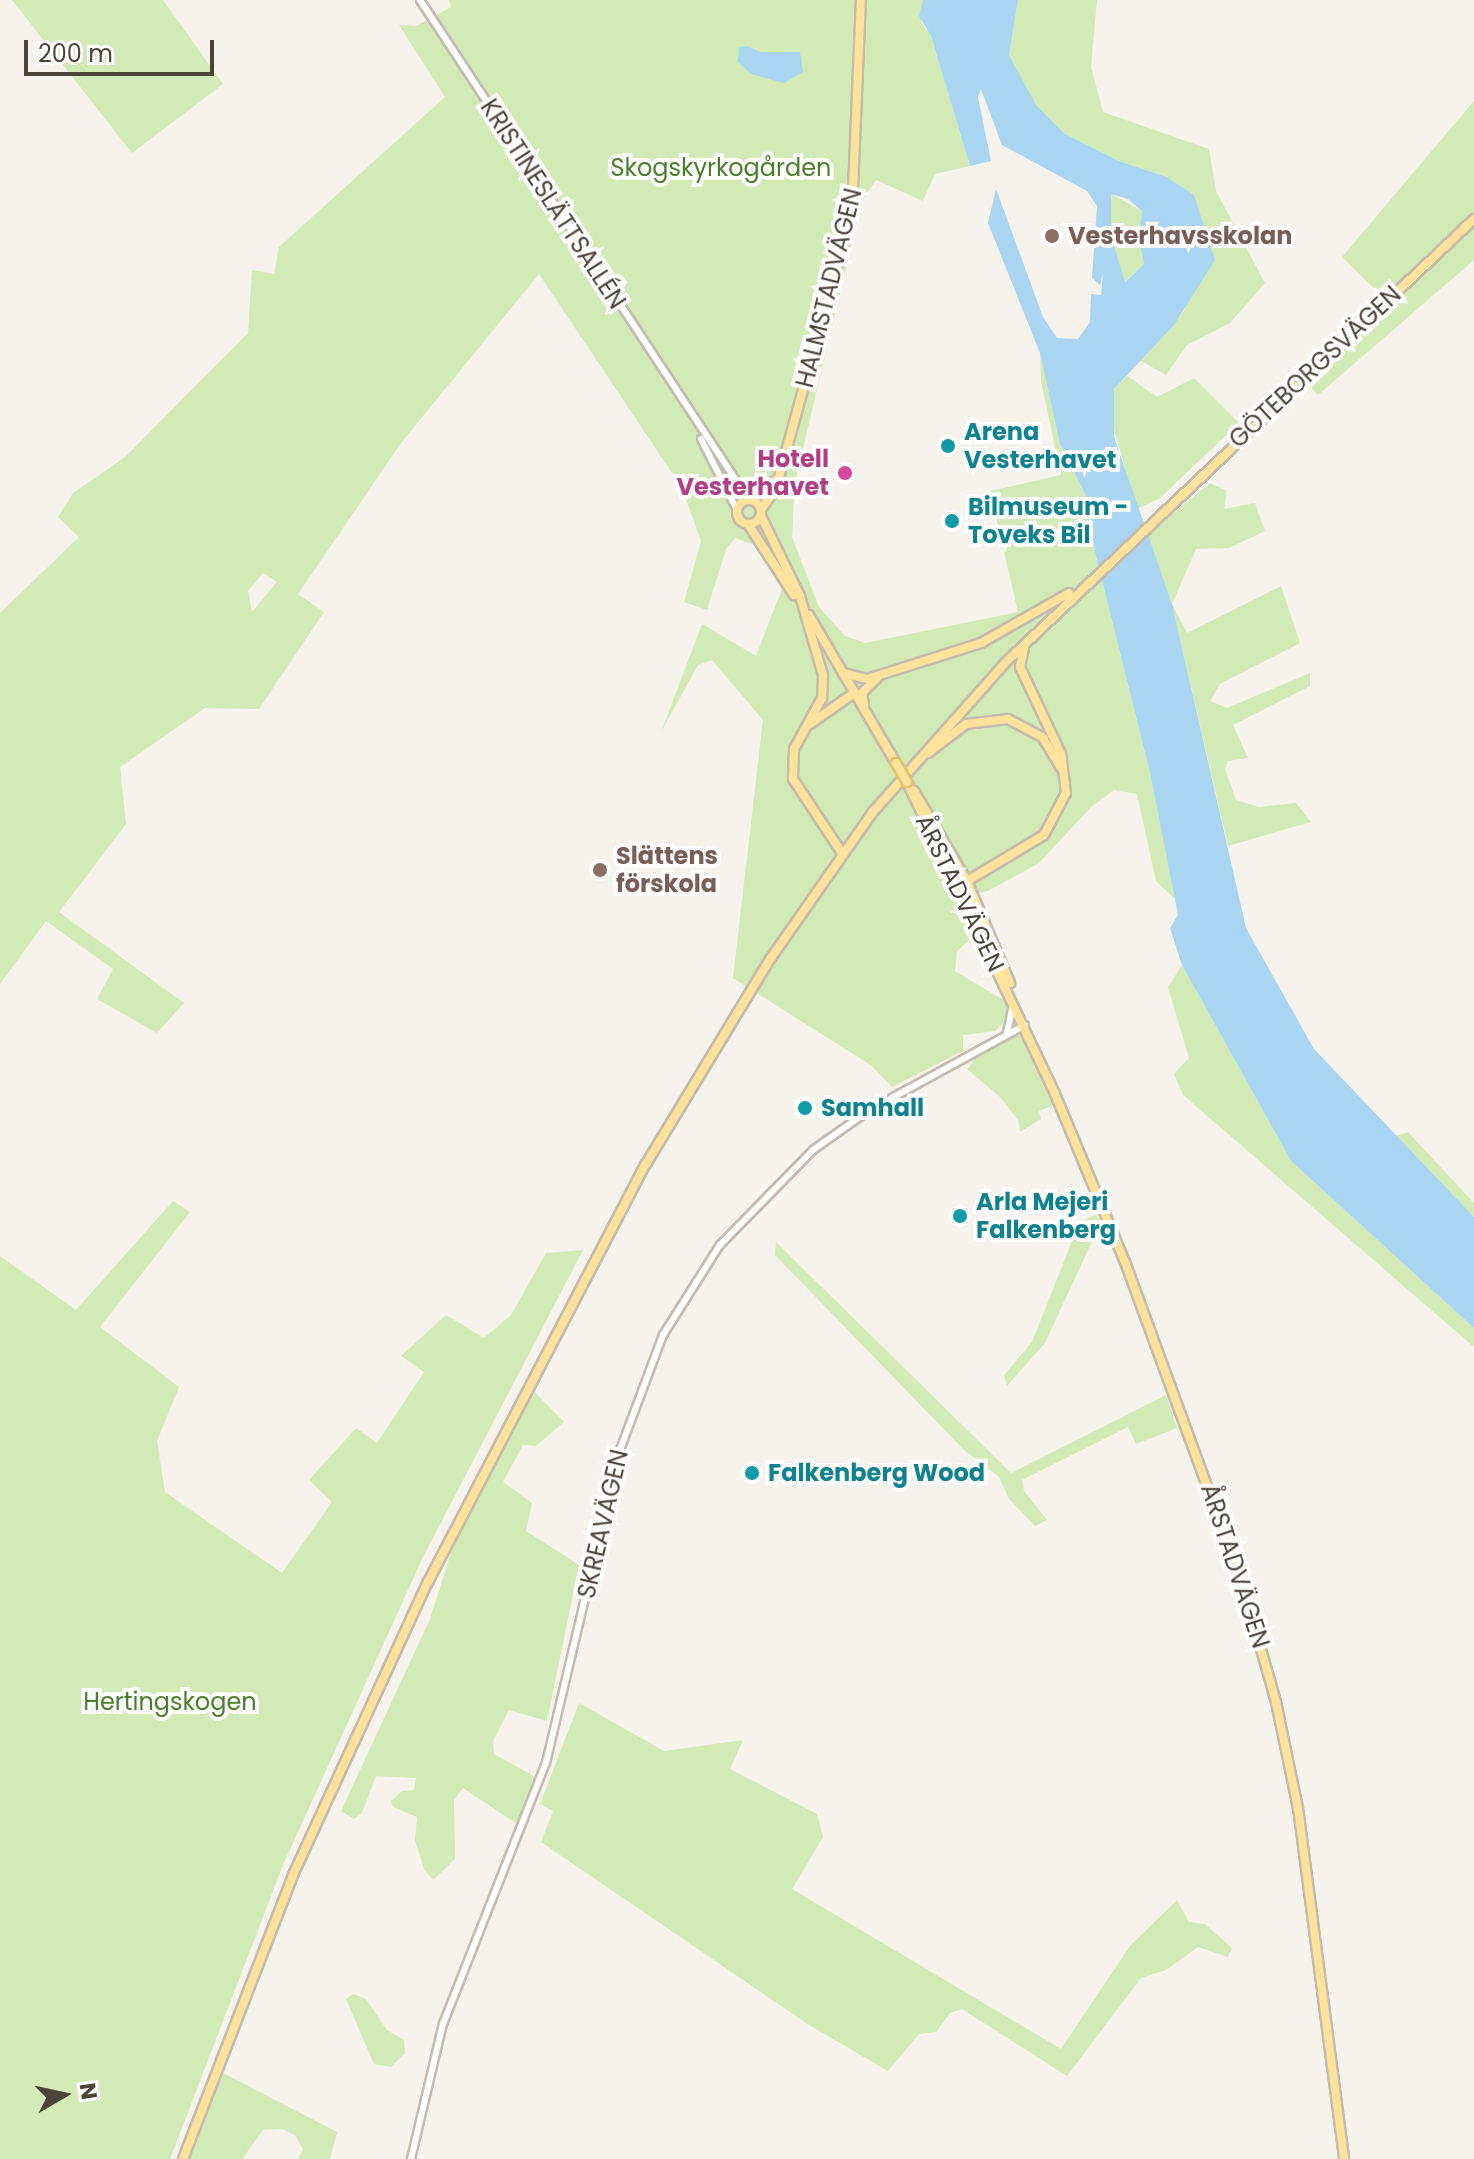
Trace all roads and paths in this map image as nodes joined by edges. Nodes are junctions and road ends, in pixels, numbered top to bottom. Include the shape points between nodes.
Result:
1 (420, 0) edge
2 (861, 0) edge
3 (1474, 219) edge
4 (684, 408) junction
5 (779, 477) junction
6 (750, 500) junction
7 (737, 510) junction
8 (761, 513) junction
9 (748, 524) junction
10 (1089, 579) junction
11 (805, 608) junction
12 (1039, 629) junction
13 (843, 673) junction
14 (885, 673) junction
15 (854, 693) junction
16 (869, 718) junction
17 (808, 725) junction
18 (917, 760) junction
19 (1065, 775) junction
20 (842, 853) junction
21 (963, 883) junction
22 (995, 965) junction
23 (1016, 1003) junction
24 (1025, 1025) junction
25 (1007, 1033) junction
26 (183, 2159) edge
27 (411, 2159) edge
28 (1344, 2159) edge

1 - 4 street, KRISTINESLÄTTSALLÉN
2 - 5 main road, HALMSTADVÄGEN via 852,213
3 - 10 main road, GÖTEBORGSVÄGEN
4 - 6 street, KRISTINESLÄTTSALLÉN
4 - 7 street, KRISTINESLÄTTSALLÉN
5 - 6 main road
5 - 8 main road, HALMSTADVÄGEN
6 - 7 main road
6 - 8 main road, ÅRSTADVÄGEN
7 - 9 main road, ÅRSTADVÄGEN
8 - 9 main road
8 - 11 main road, ÅRSTADVÄGEN
9 - 11 main road, ÅRSTADVÄGEN
10 - 12 main road
10 - 14 main road via 1002,634
11 - 13 main road, ÅRSTADVÄGEN
11 - 17 main road via 824,687
12 - 18 main road
12 - 19 main road via 1022,651 1020,667 1061,754
13 - 14 main road via 861,679
13 - 15 main road, ÅRSTADVÄGEN
14 - 16 main road via 862,693
15 - 16 main road, ÅRSTADVÄGEN
15 - 17 main road
16 - 21 main road, ÅRSTADVÄGEN, bridge
17 - 20 main road via 794,749 793,779
18 - 19 main road via 966,724 998,718 1035,732
18 - 20 main road
19 - 21 main road via 1062,807 1044,835
20 - 26 main road via 771,958 646,1164 428,1582 293,1875
21 - 22 main road, ÅRSTADVÄGEN
21 - 23 main road, ÅRSTADVÄGEN
22 - 23 main road, ÅRSTADVÄGEN
22 - 25 street via 1013,1014
23 - 24 main road, ÅRSTADVÄGEN
24 - 25 street, SKREAVÄGEN
24 - 28 main road, ÅRSTADVÄGEN via 1125,1262 1266,1659 1298,1808
25 - 27 street, SKREAVÄGEN via 863,1114 813,1150 720,1245 663,1335 620,1450 554,1740 521,1836 443,2024

